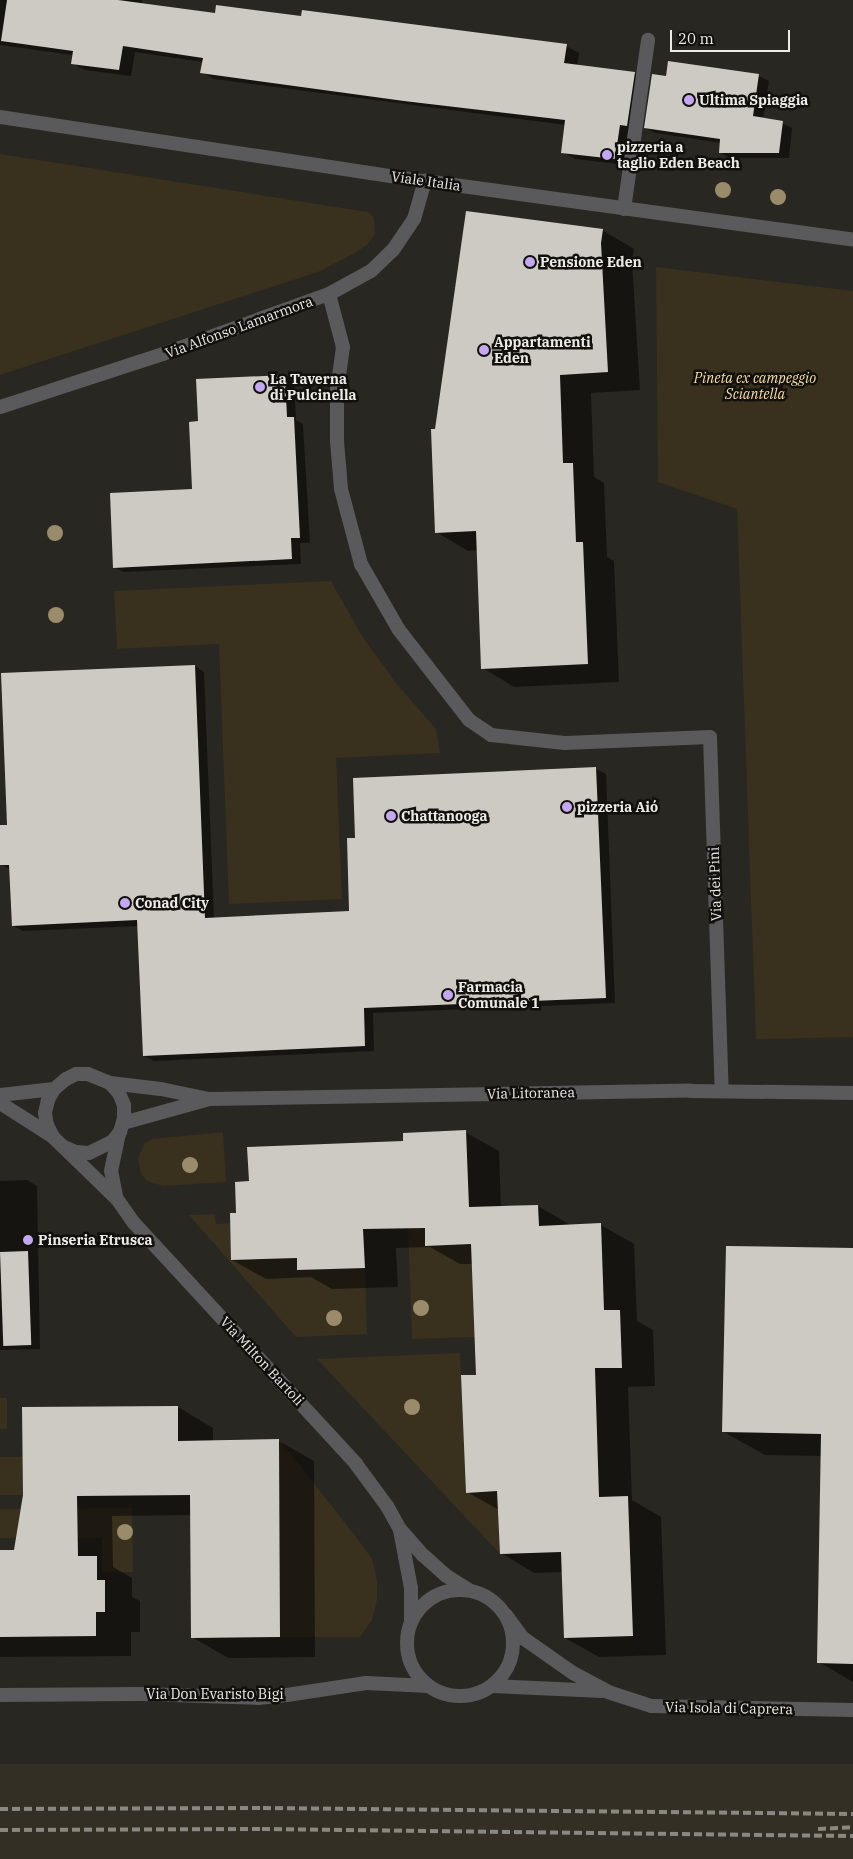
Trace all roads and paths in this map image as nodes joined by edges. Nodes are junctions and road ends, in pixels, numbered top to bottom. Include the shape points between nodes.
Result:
1 (648, 40) dead end
2 (0, 116) edge
3 (426, 181) junction
4 (624, 209) junction
5 (853, 240) edge
6 (330, 294) junction
7 (0, 407) edge
8 (110, 1083) junction
9 (54, 1089) junction
10 (722, 1090) junction
11 (853, 1093) edge
12 (0, 1095) edge
13 (209, 1099) junction
14 (0, 1103) edge
15 (121, 1128) junction
16 (53, 1136) junction
17 (64, 1147) junction
18 (117, 1199) junction
19 (400, 1529) junction
20 (470, 1590) junction
21 (506, 1615) junction
22 (411, 1622) junction
23 (429, 1686) junction
24 (492, 1686) junction
25 (608, 1692) junction
26 (0, 1695) edge
27 (853, 1710) edge

1 - 4 street
2 - 3 street, Viale Italia
3 - 4 street, Viale Italia
3 - 6 street, Via Alfonso Lamarmora via 414,219 393,250 371,271
4 - 5 street, Viale Italia
6 - 7 street, Via Alfonso Lamarmora via 163,354
6 - 10 street, Via dei Pini via 343,347 337,390 341,489 361,564 399,630 469,720 491,735 565,743 710,737
8 - 9 street via 88,1074 76,1074
8 - 13 street, Via Litoranea
8 - 15 street via 119,1092 124,1105
9 - 12 street
9 - 16 street via 45,1113
10 - 11 street, Via Litoranea
10 - 13 street, Via Litoranea
13 - 15 street, Via Litoranea
14 - 16 street
15 - 17 street via 112,1142 89,1153
15 - 18 street, Via Milton Bartoli via 111,1172
16 - 17 street
17 - 18 street, Via Milton Bartoli
18 - 19 street, Via Milton Bartoli via 134,1223 361,1469
19 - 20 street, Via Milton Bartoli via 445,1574
19 - 22 street, Via Milton Bartoli via 411,1588
20 - 21 street via 496,1603
20 - 22 street via 452,1590 435,1597
21 - 24 street via 513,1633 513,1652 505,1670
21 - 25 street, Via Isola di Caprera via 524,1638 542,1653
22 - 23 street via 407,1639 409,1657 417,1674
23 - 24 street, Via Don Evaristo Bigi via 461,1696
23 - 26 street, Via Don Evaristo Bigi via 366,1683 258,1698 140,1694
24 - 25 street, Via Isola di Caprera
25 - 27 street, Via Isola di Caprera via 651,1706

